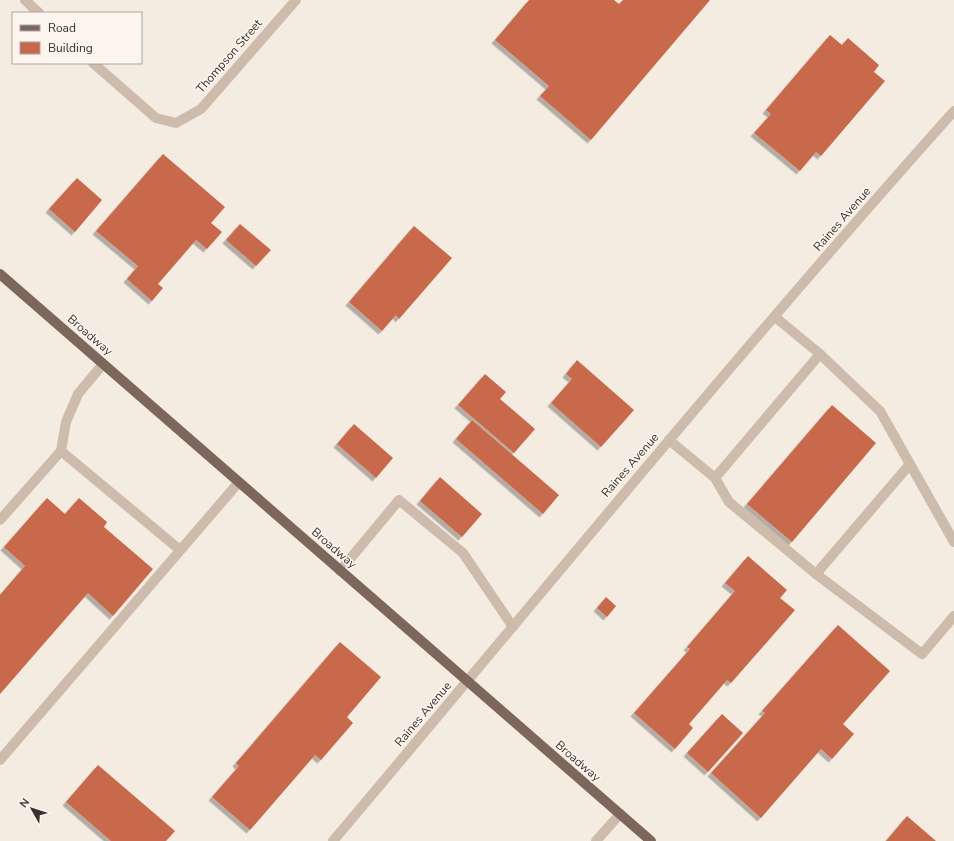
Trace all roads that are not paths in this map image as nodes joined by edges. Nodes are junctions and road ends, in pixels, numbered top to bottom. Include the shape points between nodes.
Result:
1 (25, 0) edge
2 (296, 0) edge
3 (38, 12) edge
4 (94, 64) edge
5 (954, 111) edge
6 (0, 274) edge
7 (775, 317) junction
8 (820, 354) junction
9 (104, 364) junction
10 (669, 440) junction
11 (61, 451) junction
12 (910, 464) junction
13 (716, 478) junction
14 (239, 482) junction
15 (0, 520) edge
16 (954, 542) edge
17 (180, 550) junction
18 (340, 570) junction
19 (816, 574) junction
20 (954, 616) edge
21 (513, 627) junction
22 (468, 682) junction
23 (0, 760) edge
24 (620, 814) junction
25 (333, 841) edge
26 (596, 841) edge
27 (651, 841) edge

1 - 3 street
2 - 4 street, Thompson Street via 201,109 176,123 156,118
5 - 7 street, Raines Avenue
6 - 9 main road, Broadway
7 - 8 street
7 - 10 street, Raines Avenue
8 - 12 street via 880,411
8 - 13 street
9 - 11 street via 78,394 66,422
9 - 14 main road, Broadway
10 - 13 street
10 - 21 street, Raines Avenue
11 - 15 street
11 - 17 street
12 - 16 street
12 - 19 street
13 - 19 street via 729,502
14 - 17 street
14 - 18 main road, Broadway
17 - 23 street
18 - 21 street via 399,500 463,553
18 - 22 main road, Broadway
19 - 20 street via 922,654
21 - 22 street, Raines Avenue
22 - 24 main road, Broadway
22 - 25 street, Raines Avenue
24 - 26 street
24 - 27 main road, Broadway

